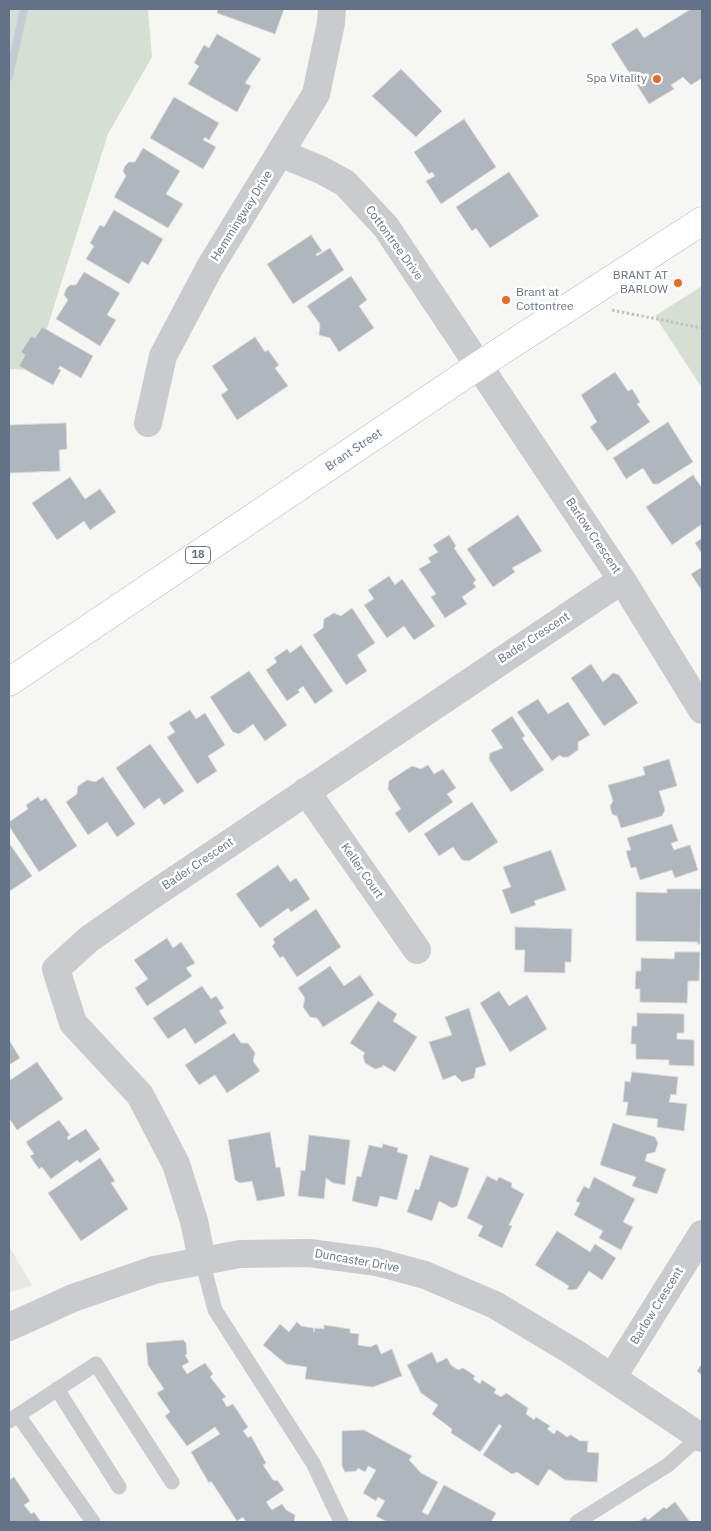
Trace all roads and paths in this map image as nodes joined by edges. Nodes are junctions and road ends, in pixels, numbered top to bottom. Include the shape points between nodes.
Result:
1 (332, 9) edge
2 (280, 153) junction
3 (702, 221) edge
4 (576, 303) junction
5 (702, 328) edge
6 (478, 366) junction
7 (148, 423) dead end
8 (622, 580) junction
9 (9, 682) edge
10 (702, 710) edge
11 (306, 792) junction
12 (417, 950) dead end
13 (702, 1234) edge
14 (202, 1260) junction
15 (11, 1322) edge
16 (612, 1378) junction
17 (57, 1389) junction
18 (13, 1418) edge
19 (700, 1437) edge
20 (172, 1482) dead end
21 (119, 1487) dead end
22 (94, 1522) edge
23 (341, 1522) edge
24 (577, 1522) edge

1 - 2 street, Hemmingway Drive via 316,94
2 - 6 street, Cottontree Drive via 337,178 367,204 386,227
2 - 7 street, Hemmingway Drive via 210,267 163,356
3 - 4 main road, Brant Street / 18
4 - 5 path
4 - 6 main road, Brant Street / 18
6 - 8 street, Barlow Crescent
6 - 9 main road, Brant Street / 18
8 - 10 street, Barlow Crescent
8 - 11 street, Bader Crescent
11 - 12 street, Keller Court
11 - 14 street, Bader Crescent via 89,939 56,969 73,1023 140,1094 176,1164
13 - 16 street, Barlow Crescent
14 - 15 street, Duncaster Drive via 154,1270
14 - 16 street, Duncaster Drive via 240,1254 309,1253 377,1262 425,1275 495,1305
14 - 23 lane via 215,1310 313,1463
16 - 19 street, Duncaster Drive
17 - 18 lane
17 - 20 lane via 96,1364
17 - 21 lane
18 - 22 lane
19 - 24 lane via 668,1465

